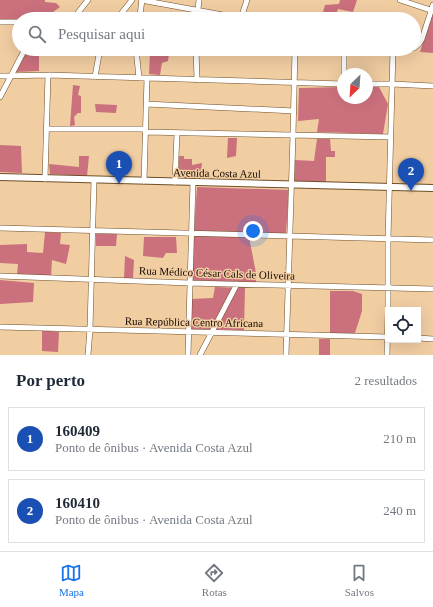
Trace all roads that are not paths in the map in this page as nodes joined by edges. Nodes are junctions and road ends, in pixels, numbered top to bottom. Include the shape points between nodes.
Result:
1 (88, 0) edge
2 (132, 0) edge
3 (142, 0) edge
4 (199, 0) edge
5 (247, 0) edge
6 (400, 0) edge
7 (432, 9) edge
8 (198, 11) junction
9 (79, 12) edge
10 (123, 12) edge
11 (140, 12) edge
12 (204, 12) edge
13 (244, 12) edge
14 (0, 22) edge
15 (12, 22) edge
16 (421, 39) edge
17 (21, 56) edge
18 (98, 56) edge
19 (137, 56) edge
20 (196, 56) edge
21 (295, 56) edge
22 (344, 56) edge
23 (394, 56) edge
24 (344, 68) edge
25 (48, 75) junction
26 (1, 76) edge
27 (10, 76) junction
28 (93, 76) junction
29 (139, 78) junction
30 (147, 78) junction
31 (197, 80) junction
32 (295, 83) junction
33 (337, 84) edge
34 (373, 84) edge
35 (392, 84) junction
36 (433, 86) edge
37 (0, 97) edge
38 (146, 104) junction
39 (294, 111) junction
40 (47, 129) junction
41 (146, 131) junction
42 (177, 133) junction
43 (293, 135) junction
44 (391, 137) junction
45 (0, 177) edge
46 (46, 179) junction
47 (94, 180) junction
48 (144, 181) junction
49 (175, 182) junction
50 (193, 182) junction
51 (292, 185) junction
52 (390, 187) junction
53 (433, 188) edge
54 (0, 228) edge
55 (93, 231) junction
56 (192, 233) junction
57 (290, 236) junction
58 (388, 239) junction
59 (433, 240) edge
60 (0, 276) edge
61 (92, 280) junction
62 (190, 283) junction
63 (237, 284) junction
64 (288, 286) junction
65 (389, 288) junction
66 (433, 289) edge
67 (388, 307) edge
68 (0, 327) edge
69 (90, 329) junction
70 (188, 332) junction
71 (212, 332) junction
72 (286, 334) junction
73 (385, 337) edge
74 (421, 338) edge
75 (433, 339) edge
76 (388, 343) edge
77 (88, 355) edge
78 (188, 355) edge
79 (200, 355) edge
80 (286, 355) edge
81 (388, 355) edge

1 - 9 street
2 - 10 street
3 - 8 street
3 - 11 street
4 - 8 street
5 - 13 street
6 - 7 street
7 - 16 street
8 - 12 street
14 - 15 street
17 - 27 street
18 - 28 street
19 - 29 street
20 - 31 street
21 - 32 street
22 - 24 street
23 - 35 street
25 - 27 street
25 - 28 street
25 - 40 street
26 - 27 street
27 - 37 street
28 - 29 street
29 - 30 street
30 - 31 street
30 - 38 street
31 - 32 street
32 - 33 street
32 - 39 street
34 - 35 street
35 - 36 street
35 - 44 street
38 - 39 street
38 - 41 street
39 - 43 street
40 - 41 street
40 - 46 street
41 - 42 street
41 - 48 street
42 - 43 street
42 - 49 street
43 - 44 street
43 - 51 street
44 - 52 street
45 - 46 street, Avenida Costa Azul
46 - 47 street, Avenida Costa Azul
47 - 48 street, Avenida Costa Azul
47 - 55 street
48 - 49 street, Avenida Costa Azul
49 - 50 street, Avenida Costa Azul
50 - 51 street, Avenida Costa Azul
50 - 56 street
51 - 52 street, Avenida Costa Azul
51 - 57 street
52 - 53 street, Avenida Costa Azul
52 - 58 street
54 - 55 street
55 - 56 street
55 - 61 street
56 - 57 street
56 - 62 street
57 - 58 street
57 - 64 street
58 - 59 street
58 - 65 street
60 - 61 street, Rua Médico César Cals de Oliveira
61 - 62 street, Rua Médico César Cals de Oliveira
61 - 69 street
62 - 63 street, Rua Médico César Cals de Oliveira
62 - 70 street
63 - 64 street, Rua Médico César Cals de Oliveira
63 - 71 street
64 - 65 street, Rua Médico César Cals de Oliveira
64 - 72 street
65 - 66 street, Rua Médico César Cals de Oliveira
65 - 67 street
68 - 69 street, Rua República Centro Africana
69 - 70 street, Rua República Centro Africana
69 - 77 street
70 - 71 street, Rua República Centro Africana
70 - 78 street
71 - 72 street, Rua República Centro Africana
71 - 79 street
72 - 73 street, Rua República Centro Africana
72 - 80 street
74 - 75 street
76 - 81 street

